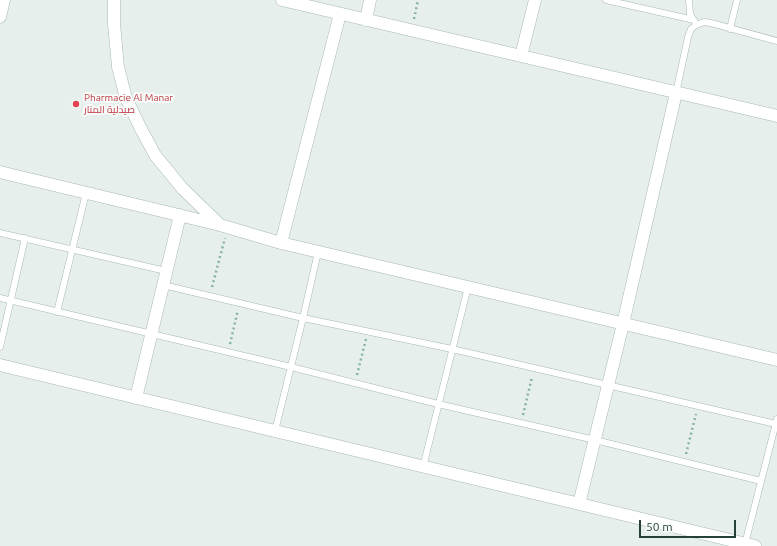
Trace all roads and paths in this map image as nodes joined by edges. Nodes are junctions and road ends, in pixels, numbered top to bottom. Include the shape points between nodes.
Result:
1 (4, 0) edge
2 (114, 0) edge
3 (282, 0) edge
4 (370, 0) edge
5 (418, 0) edge
6 (535, 0) edge
7 (606, 0) edge
8 (689, 0) edge
9 (737, 0) edge
10 (310, 4) edge
11 (340, 14) junction
12 (0, 17) edge
13 (366, 20) junction
14 (695, 23) junction
15 (730, 29) junction
16 (411, 30) junction
17 (777, 41) edge
18 (521, 56) junction
19 (676, 93) junction
20 (777, 116) edge
21 (0, 172) edge
22 (86, 193) junction
23 (180, 216) junction
24 (224, 226) junction
25 (0, 233) edge
26 (25, 238) junction
27 (281, 243) junction
28 (72, 249) junction
29 (318, 252) junction
30 (166, 271) junction
31 (163, 285) junction
32 (468, 287) junction
33 (210, 296) junction
34 (0, 298) edge
35 (11, 301) junction
36 (240, 303) junction
37 (57, 312) junction
38 (302, 318) junction
39 (623, 324) junction
40 (368, 332) junction
41 (151, 335) junction
42 (0, 346) edge
43 (452, 349) junction
44 (228, 353) junction
45 (777, 360) edge
46 (0, 365) edge
47 (291, 367) junction
48 (534, 368) junction
49 (355, 383) junction
50 (608, 386) junction
51 (136, 398) junction
52 (438, 404) junction
53 (698, 406) junction
54 (776, 422) edge
55 (521, 423) junction
56 (275, 431) junction
57 (595, 440) junction
58 (684, 462) junction
59 (423, 467) junction
60 (761, 481) junction
61 (580, 504) junction
62 (750, 545) edge

1 - 12 street
2 - 24 street via 118,67 126,98 141,129 155,155 182,188
3 - 10 street
4 - 13 street
5 - 16 path
6 - 18 street
7 - 14 lane
8 - 14 lane via 690,14
9 - 15 lane
10 - 11 street
11 - 13 street
11 - 27 street
13 - 16 street
14 - 15 lane via 704,22
14 - 19 lane via 688,37
15 - 17 lane
16 - 18 street
18 - 19 street
19 - 20 street
19 - 39 street
21 - 22 street
22 - 23 street
22 - 28 lane
23 - 24 street
23 - 30 street
24 - 27 street
24 - 33 path
25 - 26 lane
26 - 28 lane
26 - 35 lane
27 - 29 street
28 - 30 lane
28 - 37 lane
29 - 32 street
29 - 38 lane
30 - 31 street
31 - 33 lane
31 - 41 street
32 - 39 street
32 - 43 lane
33 - 36 lane
34 - 35 lane
35 - 37 lane
35 - 42 lane
36 - 38 lane
36 - 44 path
37 - 41 lane
38 - 40 lane
38 - 47 lane
39 - 45 street
39 - 50 street
40 - 43 lane
40 - 49 path
41 - 44 lane
41 - 51 street
43 - 48 lane
43 - 52 lane
44 - 47 lane
46 - 51 street
47 - 49 lane
47 - 56 lane
48 - 50 lane
48 - 55 path
49 - 52 lane
50 - 53 lane
50 - 57 street
51 - 56 street
52 - 55 lane
52 - 59 lane
53 - 54 lane
53 - 58 path
54 - 60 lane
55 - 57 lane
56 - 59 street
57 - 58 lane
57 - 61 street
58 - 60 lane
59 - 61 street
60 - 62 lane
61 - 62 street

